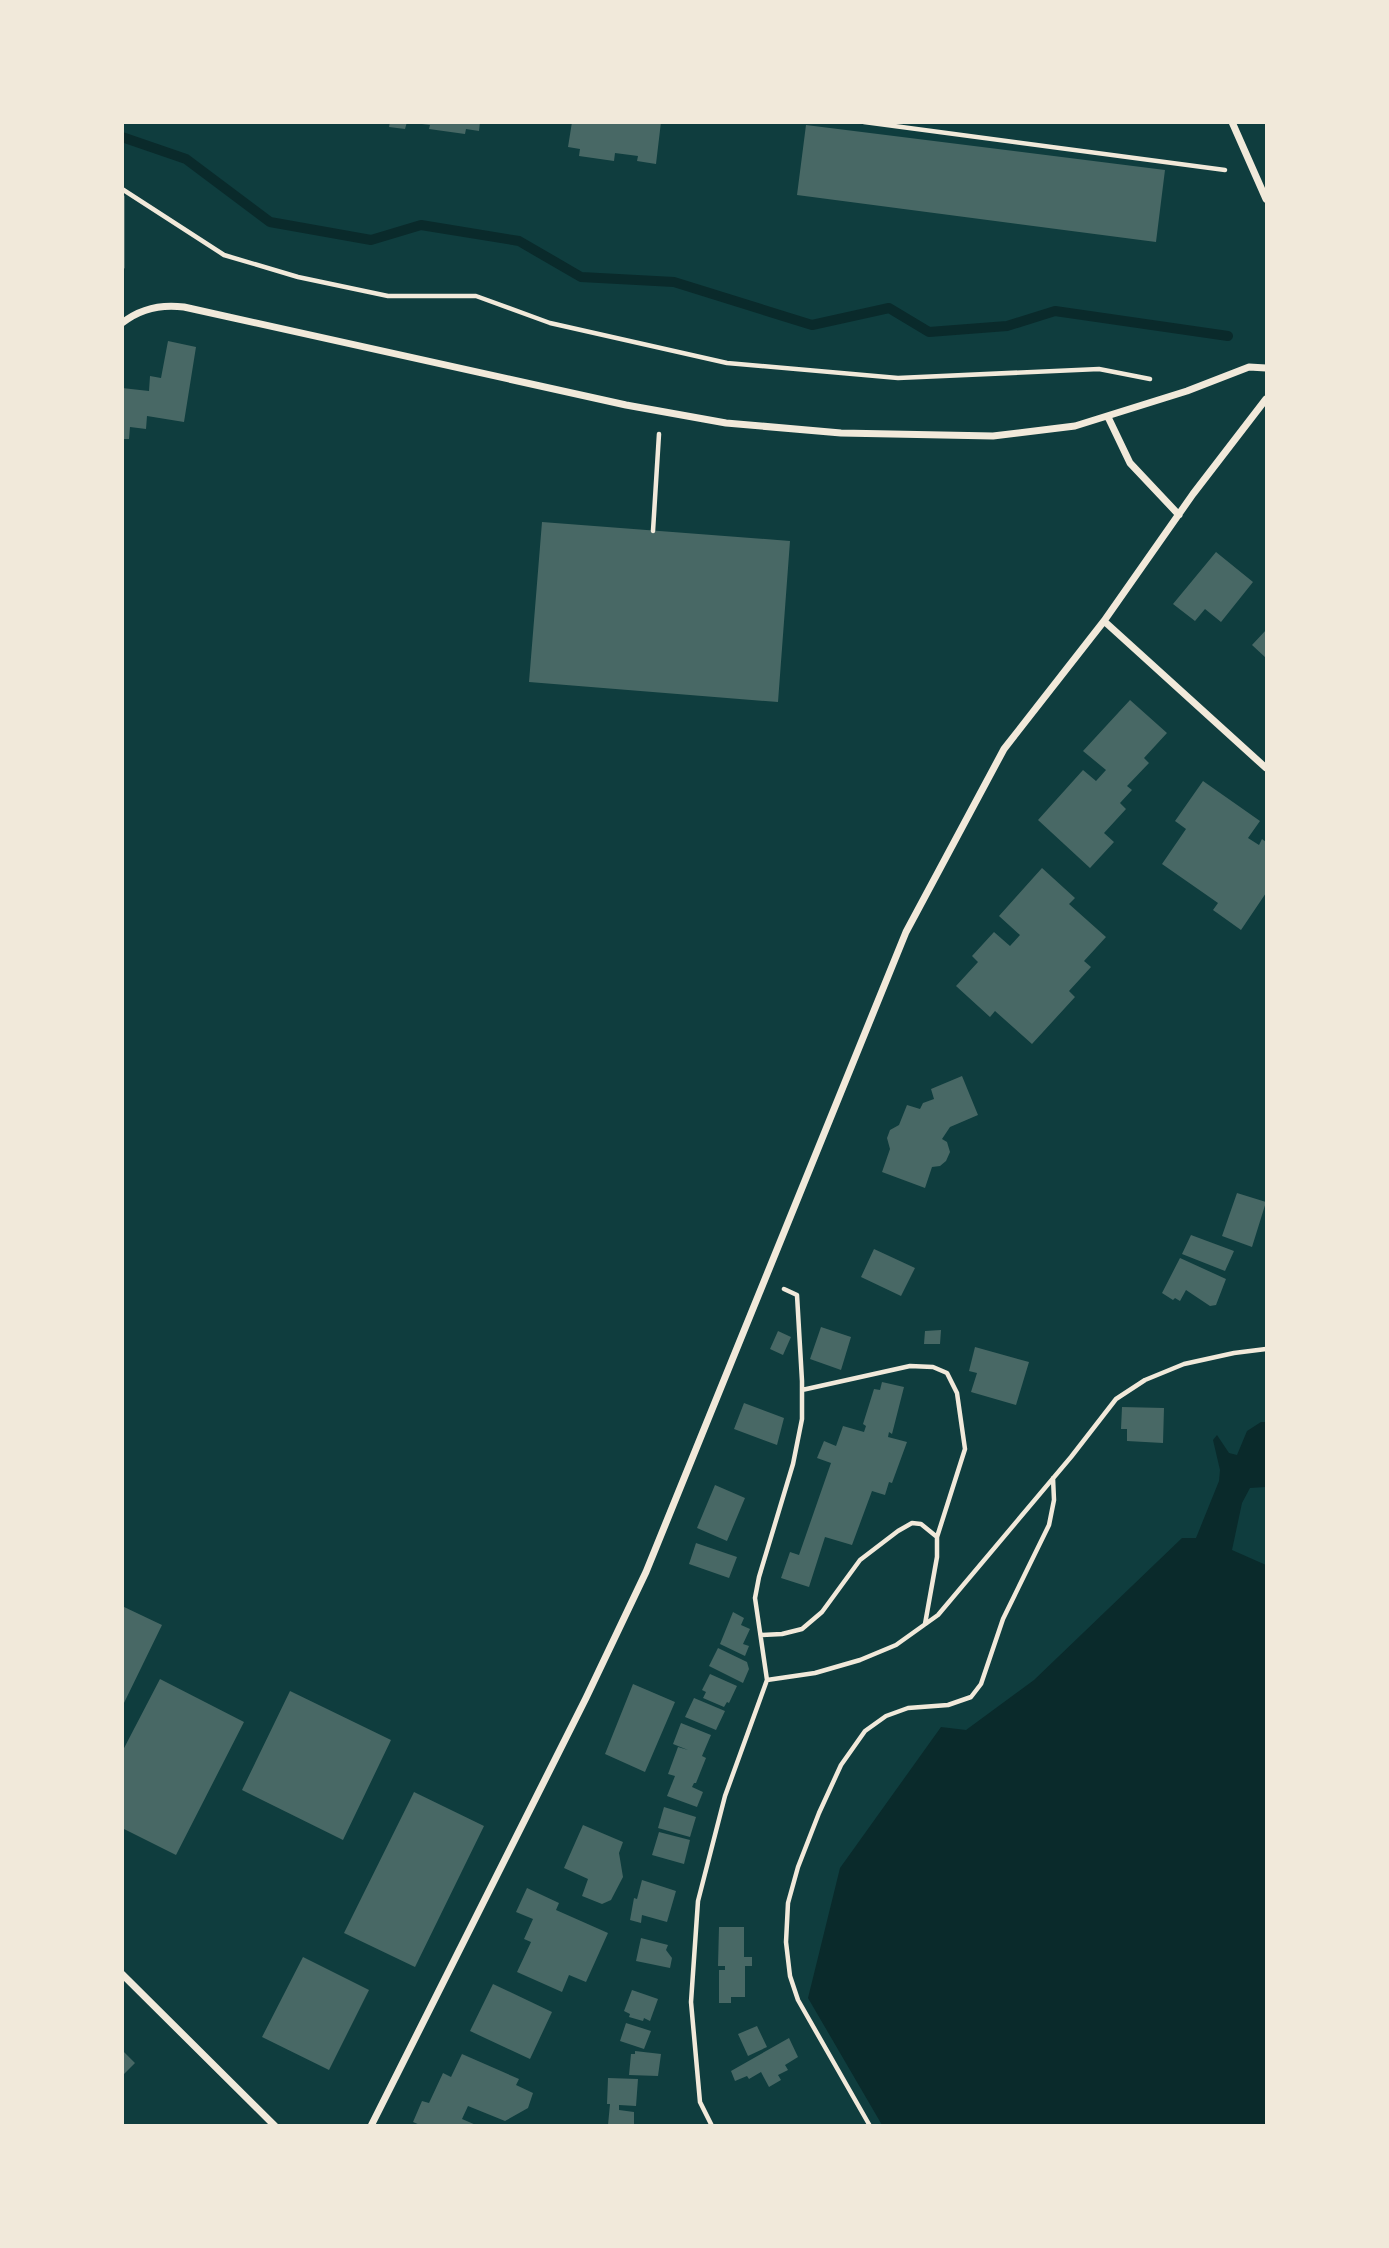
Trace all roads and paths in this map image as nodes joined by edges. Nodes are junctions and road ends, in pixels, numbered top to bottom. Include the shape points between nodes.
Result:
1 (864, 122) edge
2 (1232, 122) edge
3 (1225, 170) dead end
4 (122, 190) edge
5 (122, 196) edge
6 (1266, 199) edge
7 (122, 268) edge
8 (122, 323) edge
9 (1266, 368) edge
10 (1187, 391) junction
11 (1266, 399) edge
12 (1108, 417) junction
13 (658, 447) dead end
14 (1179, 515) junction
15 (653, 531) dead end
16 (1104, 621) junction
17 (1266, 768) edge
18 (764, 1280) junction
19 (1266, 1349) edge
20 (802, 1391) junction
21 (1053, 1478) junction
22 (937, 1537) junction
23 (925, 1625) junction
24 (761, 1634) junction
25 (767, 1680) junction
26 (122, 1974) edge
27 (275, 2126) edge
28 (371, 2126) edge
29 (712, 2126) edge
30 (870, 2126) edge

1 - 3 path
2 - 6 street
4 - 10 path via 223,255 298,277 388,296 476,296 550,323 727,363 898,378 1099,369
5 - 7 path
8 - 12 street via 135,313 164,304 184,307 726,423 841,433 993,436 1075,426
9 - 10 street via 1249,368
10 - 12 street
11 - 14 street
12 - 14 street via 1130,463
13 - 15 path
14 - 16 street
16 - 17 street
16 - 18 street via 1004,749 906,932
18 - 20 path via 797,1294
18 - 28 street via 646,1572
19 - 21 path via 1184,1364 1144,1380 1116,1399
20 - 22 path via 910,1366 947,1373 957,1394 965,1449
20 - 24 path via 793,1464 755,1598
21 - 23 path
21 - 30 path via 1049,1525 1003,1619 981,1684 971,1697 948,1705 908,1708 886,1716 866,1731 841,1765 798,1867 786,1929 790,1976 798,2000
22 - 23 path
22 - 24 path via 921,1524 912,1523 860,1560 822,1612 802,1629
23 - 25 path via 896,1645 860,1660
24 - 25 path
25 - 29 path via 725,1796 698,1901 691,2002 701,2102
26 - 27 street

